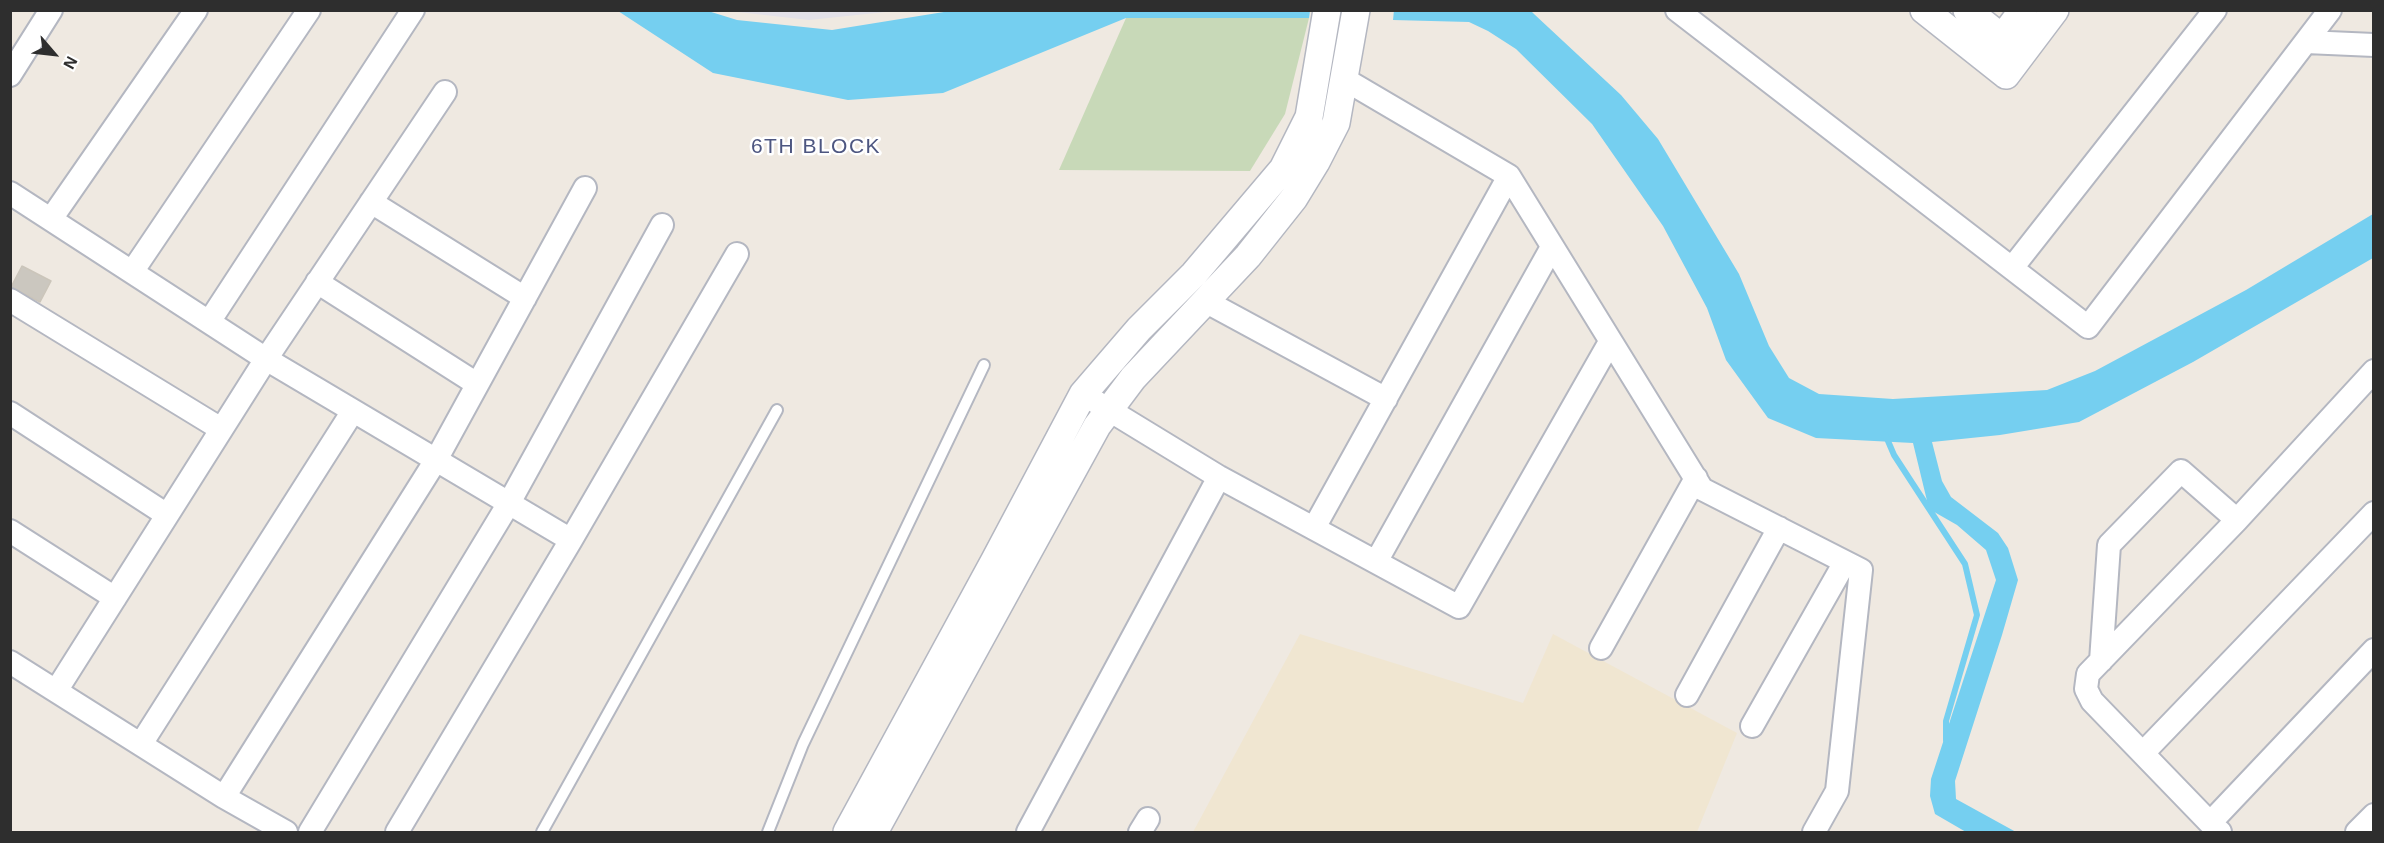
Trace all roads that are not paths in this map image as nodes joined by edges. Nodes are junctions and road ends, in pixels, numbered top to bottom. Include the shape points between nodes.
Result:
1 (51, 10) edge
2 (196, 10) edge
3 (309, 10) edge
4 (413, 10) edge
5 (1327, 10) edge
6 (1677, 10) edge
7 (1924, 10) edge
8 (1967, 10) edge
9 (2023, 10) edge
10 (2055, 10) edge
11 (2215, 10) edge
12 (2330, 10) edge
13 (1356, 11) edge
14 (2002, 38) junction
15 (2306, 42) junction
16 (2373, 45) edge
17 (10, 75) edge
18 (2006, 75) junction
19 (1344, 79) junction
20 (445, 92) dead end
21 (1509, 176) junction
22 (585, 188) dead end
23 (10, 192) edge
24 (370, 202) junction
25 (51, 219) junction
26 (662, 225) dead end
27 (1552, 247) junction
28 (737, 254) dead end
29 (2012, 268) junction
30 (132, 272) junction
31 (317, 282) junction
32 (525, 298) junction
33 (10, 300) edge
34 (1205, 301) junction
35 (209, 322) junction
36 (1610, 342) junction
37 (266, 359) junction
38 (984, 365) dead end
39 (2373, 371) edge
40 (477, 384) junction
41 (1083, 394) junction
42 (1386, 399) junction
43 (777, 410) dead end
44 (1108, 410) junction
45 (353, 411) junction
46 (10, 413) edge
47 (221, 429) junction
48 (436, 460) junction
49 (1219, 477) junction
50 (1696, 478) junction
51 (509, 503) junction
52 (2373, 513) edge
53 (167, 515) junction
54 (2237, 519) junction
55 (1314, 528) junction
56 (1779, 528) junction
57 (10, 531) edge
58 (571, 540) junction
59 (1376, 562) junction
60 (1845, 562) junction
61 (115, 598) junction
62 (1601, 648) dead end
63 (2373, 650) edge
64 (2101, 661) junction
65 (10, 662) edge
66 (56, 691) junction
67 (1687, 695) dead end
68 (1752, 726) dead end
69 (141, 744) junction
70 (2143, 753) junction
71 (224, 797) junction
72 (2373, 815) edge
73 (2215, 828) edge
74 (286, 832) edge
75 (310, 832) edge
76 (397, 832) edge
77 (542, 832) edge
78 (768, 832) edge
79 (847, 832) edge
80 (873, 832) edge
81 (1028, 832) edge
82 (1814, 832) edge
83 (2357, 832) edge

1 - 17 street
2 - 25 street
3 - 30 street
4 - 35 street
5 - 41 street via 1308,117 1283,169 1194,274 1139,329
6 - 29 street
7 - 18 street
8 - 14 street
9 - 14 street
10 - 18 street
11 - 29 street
12 - 15 street
13 - 19 street
14 - 18 street
15 - 16 street
15 - 29 street via 2088,327
19 - 21 street
19 - 34 street via 1336,123 1294,198 1248,256
20 - 24 street
21 - 27 street
21 - 42 street
22 - 32 street
23 - 25 street
24 - 31 street
24 - 32 street
25 - 30 street
26 - 51 street
27 - 36 street
27 - 59 street
28 - 58 street
30 - 35 street
31 - 37 street
31 - 40 street
32 - 40 street
33 - 47 street
34 - 42 street
34 - 44 street
35 - 37 street
36 - 50 street
36 - 59 street via 1459,608
37 - 45 street
37 - 47 street
38 - 78 lane via 803,744
39 - 54 street
40 - 48 street
41 - 44 street
41 - 79 street
42 - 55 street
43 - 77 lane
44 - 49 street
44 - 80 street
45 - 48 street
45 - 69 street
46 - 53 street
47 - 53 street
48 - 51 street
48 - 71 street
49 - 55 street
49 - 81 street
50 - 56 street via 1702,489
50 - 62 street
51 - 58 street
51 - 75 street
52 - 70 street
53 - 61 street
54 - 64 street
54 - 64 street via 2181,471 2109,545
55 - 59 street
56 - 60 street
56 - 67 street
57 - 61 street
58 - 76 street
60 - 68 street
60 - 82 street via 1861,570 1837,792
61 - 66 street
63 - 73 street
64 - 70 street via 2088,674 2086,689 2092,701
65 - 66 street
66 - 69 street
69 - 71 street
70 - 73 street
71 - 74 street
72 - 83 street

